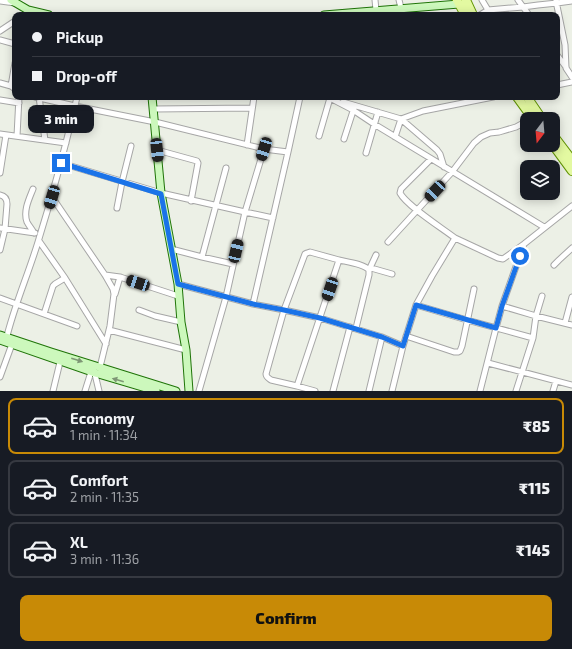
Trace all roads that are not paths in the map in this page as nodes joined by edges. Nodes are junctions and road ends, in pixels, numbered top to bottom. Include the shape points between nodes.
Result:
1 (375, 0) edge
2 (399, 0) edge
3 (482, 0) edge
4 (518, 0) edge
5 (0, 1) edge
6 (460, 1) edge
7 (572, 1) edge
8 (13, 2) edge
9 (538, 2) edge
10 (556, 2) edge
11 (425, 3) edge
12 (523, 7) junction
13 (401, 8) junction
14 (376, 10) junction
15 (25, 12) edge
16 (367, 12) edge
17 (464, 12) edge
18 (470, 12) edge
19 (490, 12) edge
20 (527, 12) edge
21 (558, 12) edge
22 (560, 21) edge
23 (12, 24) edge
24 (0, 31) edge
25 (0, 40) edge
26 (12, 43) edge
27 (560, 59) edge
28 (566, 68) junction
29 (572, 77) edge
30 (572, 82) edge
31 (0, 83) edge
32 (560, 84) edge
33 (12, 87) edge
34 (0, 100) edge
35 (38, 100) edge
36 (50, 100) edge
37 (76, 100) edge
38 (152, 100) edge
39 (253, 100) edge
40 (299, 100) edge
41 (328, 100) edge
42 (337, 100) edge
43 (478, 100) edge
44 (520, 100) edge
45 (529, 100) edge
46 (19, 103) joint
47 (75, 106) junction
48 (355, 107) junction
49 (252, 108) junction
50 (154, 109) junction
51 (378, 112) junction
52 (528, 112) edge
53 (537, 112) edge
54 (401, 119) junction
55 (155, 122) junction
56 (374, 124) junction
57 (520, 125) edge
58 (0, 134) edge
59 (6, 135) junction
60 (17, 136) junction
61 (319, 136) dead end
62 (395, 137) junction
63 (344, 139) dead end
64 (45, 140) junction
65 (66, 143) junction
66 (560, 144) edge
67 (247, 145) junction
68 (131, 146) dead end
69 (264, 149) junction
70 (157, 150) junction
71 (288, 152) junction
72 (558, 152) edge
73 (366, 153) dead end
74 (431, 159) junction
75 (572, 160) edge
76 (61, 163) junction
77 (444, 167) junction
78 (226, 168) dead end
79 (572, 171) edge
80 (452, 172) junction
81 (0, 174) edge
82 (122, 182) junction
83 (33, 189) dead end
84 (161, 194) junction
85 (0, 195) edge
86 (52, 197) junction
87 (191, 201) junction
88 (216, 206) junction
89 (572, 206) edge
90 (117, 208) dead end
91 (417, 210) junction
92 (244, 212) junction
93 (273, 218) junction
94 (544, 227) junction
95 (2, 229) edge
96 (34, 233) junction
97 (40, 234) junction
98 (456, 238) junction
99 (39, 240) junction
100 (388, 242) dead end
101 (524, 244) junction
102 (572, 248) edge
103 (171, 249) junction
104 (0, 250) edge
105 (376, 255) dead end
106 (202, 257) junction
107 (339, 260) junction
108 (233, 264) junction
109 (554, 265) dead end
110 (370, 269) junction
111 (392, 274) dead end
112 (105, 275) junction
113 (120, 277) junction
114 (65, 278) junction
115 (178, 284) junction
116 (474, 289) dead end
117 (114, 294) junction
118 (178, 296) junction
119 (542, 296) dead end
120 (572, 297) edge
121 (0, 298) edge
122 (226, 298) junction
123 (16, 304) junction
124 (253, 304) junction
125 (416, 305) junction
126 (502, 306) junction
127 (139, 310) dead end
128 (284, 310) junction
129 (44, 314) junction
130 (536, 316) junction
131 (320, 318) junction
132 (467, 320) junction
133 (181, 322) junction
134 (565, 323) junction
135 (572, 325) edge
136 (77, 326) dead end
137 (353, 328) junction
138 (496, 328) junction
139 (109, 330) junction
140 (406, 336) junction
141 (382, 337) junction
142 (533, 338) junction
143 (5, 340) edge
144 (106, 344) junction
145 (403, 346) junction
146 (186, 350) junction
147 (60, 362) junction
148 (488, 363) junction
149 (95, 369) junction
150 (522, 372) junction
151 (0, 377) edge
152 (556, 380) junction
153 (572, 385) edge
154 (297, 386) junction
155 (152, 390) edge
156 (52, 391) edge
157 (85, 391) edge
158 (98, 391) edge
159 (176, 391) edge
160 (189, 391) edge
161 (199, 391) edge
162 (314, 391) edge
163 (333, 391) edge
164 (369, 391) edge
165 (392, 391) edge
166 (480, 391) edge
167 (516, 391) edge
168 (553, 391) edge

1 - 14 street
2 - 13 street
3 - 19 street
4 - 12 street
5 - 8 street
6 - 11 street
6 - 17 main road
6 - 18 main road
7 - 10 street
8 - 15 street
9 - 10 street
9 - 12 street
10 - 21 street
11 - 13 street
12 - 19 street
12 - 20 street
13 - 14 street
14 - 16 street
22 - 28 street
23 - 24 street
25 - 26 street
27 - 28 street
28 - 29 street
30 - 32 street
31 - 33 street
34 - 46 street
35 - 64 street
36 - 47 street
37 - 47 street
38 - 50 street
39 - 49 street
40 - 71 street
41 - 61 street
42 - 48 street
43 - 54 street via 423,111
44 - 52 main road
45 - 53 main road
46 - 60 street
47 - 55 street
47 - 65 street
48 - 51 street
48 - 56 street
48 - 63 street
49 - 50 street
49 - 67 street
50 - 55 street
51 - 54 street
51 - 56 street
54 - 62 street
54 - 77 street via 437,150
55 - 67 street
55 - 70 street
56 - 62 street
56 - 73 street
57 - 80 street via 481,136
58 - 59 street
59 - 60 street
59 - 81 street
60 - 64 street
62 - 74 street
64 - 65 street
65 - 76 street
66 - 75 main road
67 - 69 street
68 - 82 street
69 - 71 street
69 - 92 street
70 - 84 street
70 - 87 street via 197,161
71 - 93 street
72 - 79 main road
74 - 77 street
74 - 91 street via 400,193
76 - 82 street
76 - 86 street
77 - 80 street
78 - 88 street
80 - 91 street
80 - 94 street
82 - 84 street
82 - 90 street
83 - 96 street via 26,206 26,217
84 - 87 street
84 - 103 street
85 - 95 street via 7,200
86 - 97 street
86 - 112 street
87 - 88 street
88 - 92 street
88 - 106 street
89 - 94 street
91 - 98 street
91 - 100 street
92 - 93 street
92 - 108 street
93 - 124 street
94 - 101 street
95 - 96 street
95 - 104 street
96 - 97 street
97 - 99 street
98 - 101 street via 501,259
98 - 125 street
99 - 114 street
99 - 123 street
101 - 126 street
102 - 109 street
103 - 106 street
103 - 115 street
105 - 110 street
106 - 108 street
107 - 110 street
107 - 128 street via 310,252 304,254
107 - 131 street
108 - 122 street
110 - 111 street
110 - 137 street
112 - 113 street
112 - 117 street
113 - 117 street
113 - 118 street
114 - 129 street via 53,286
114 - 144 street
115 - 118 street
115 - 122 street
116 - 132 street
117 - 139 street
118 - 133 street
119 - 130 street
120 - 134 street
121 - 123 street
122 - 124 street
122 - 161 street
123 - 129 street
123 - 143 street
124 - 128 street
125 - 132 street
125 - 140 street
126 - 130 street
126 - 138 street
127 - 133 street
128 - 131 street
128 - 154 street via 266,376 271,380
129 - 136 street
130 - 134 street
130 - 142 street
131 - 137 street
131 - 154 street
132 - 138 street
132 - 140 street via 462,346 458,352
133 - 146 street
134 - 135 street
137 - 141 street
137 - 163 street
138 - 142 street
138 - 148 street
139 - 144 street
139 - 146 street
140 - 145 street
141 - 145 street
141 - 164 street
142 - 150 street
143 - 147 street
143 -> 149 street
143 - 151 street
144 - 149 street
145 - 165 street
146 - 160 street
147 - 149 street
147 - 156 street
148 - 150 street
148 - 166 street
155 -> 149 street
149 - 157 street
149 - 158 street
149 - 159 street
150 - 152 street
150 - 167 street
152 - 153 street
152 - 168 street
154 - 162 street

